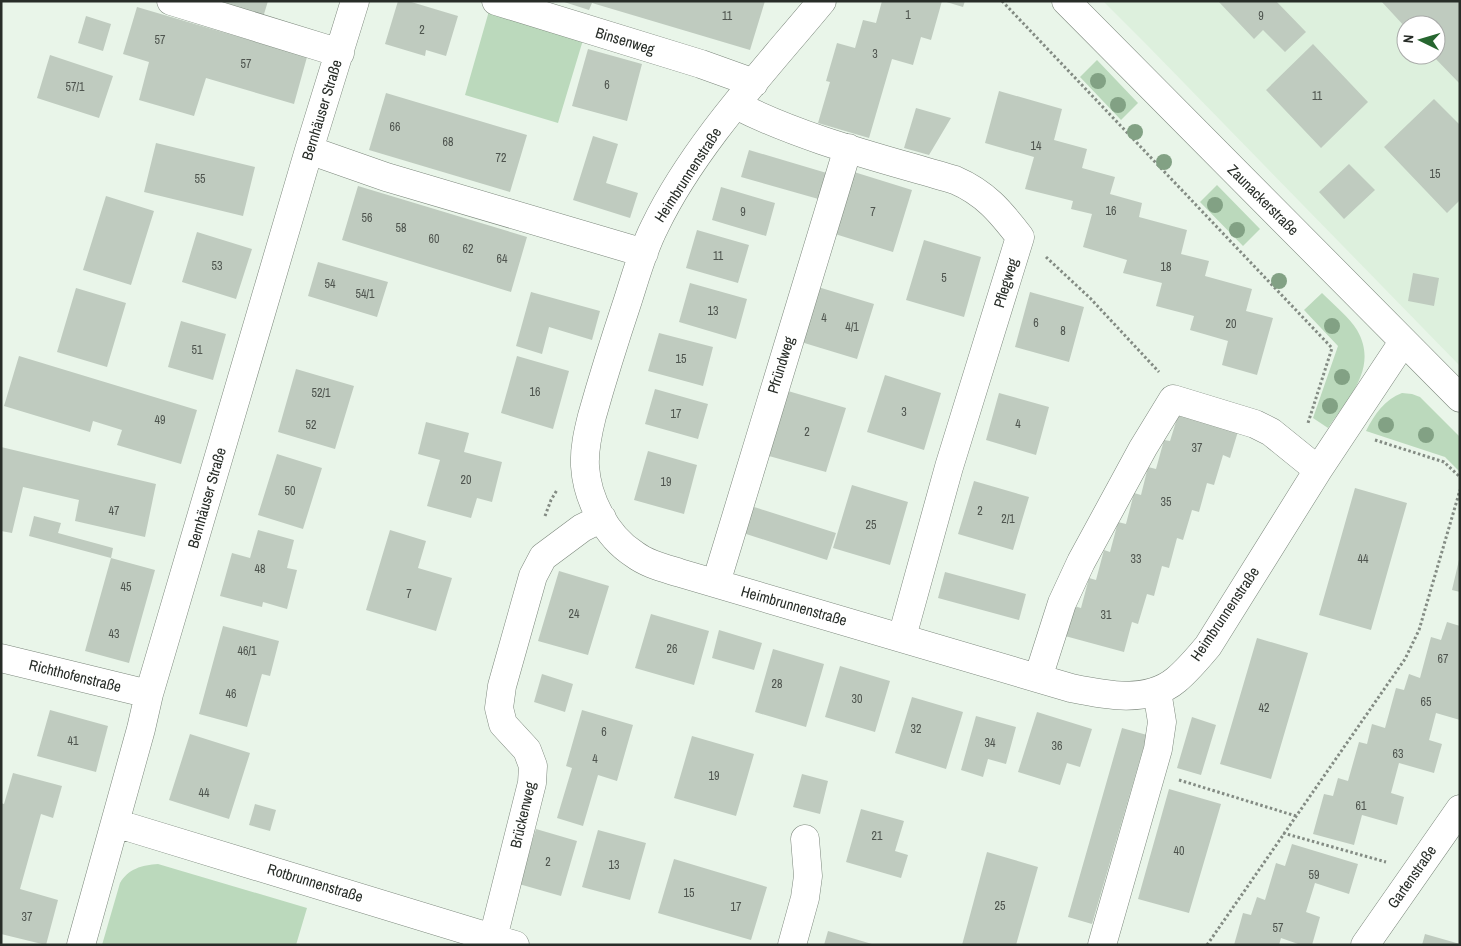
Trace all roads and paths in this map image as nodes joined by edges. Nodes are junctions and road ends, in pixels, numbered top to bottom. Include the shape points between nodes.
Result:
1 (171, 1) edge
2 (355, 1) edge
3 (496, 1) edge
4 (822, 1) edge
5 (1002, 1) edge
6 (1066, 1) edge
7 (340, 53) junction
8 (754, 83) junction
9 (736, 105) junction
10 (848, 148) junction
11 (309, 150) junction
12 (1020, 237) junction
13 (644, 253) junction
14 (1403, 342) junction
15 (1161, 374) dead end
16 (1460, 398) edge
17 (1339, 439) junction
18 (585, 464) junction
19 (1318, 470) junction
20 (1460, 477) edge
21 (1460, 490) edge
22 (602, 518) junction
23 (543, 558) junction
24 (716, 583) junction
25 (902, 637) junction
26 (1, 658) edge
27 (1038, 678) junction
28 (1157, 691) junction
29 (149, 694) junction
30 (1152, 772) junction
31 (1460, 808) edge
32 (1296, 816) junction
33 (115, 823) junction
34 (1283, 833) junction
35 (805, 839) dead end
36 (1417, 871) junction
37 (504, 941) edge
38 (81, 945) edge
39 (792, 945) edge
40 (1102, 945) edge
41 (1207, 945) edge
42 (1365, 945) edge

1 - 7 street, Bernhäuser Straße
2 - 7 street, Bernhäuser Straße
3 - 8 street, Binsenweg
4 - 8 street, Heimbrunnenstraße
5 - 17 path via 1332,348 1306,428
6 - 14 street, Zaunackerstraße
7 - 11 street, Bernhäuser Straße
8 - 9 street, Heimbrunnenstraße
9 - 10 street via 789,130
9 - 13 street, Heimbrunnenstraße via 670,197
10 - 12 street via 970,186 987,198
10 - 24 street, Pfründweg
11 - 13 street via 386,177
11 - 29 street, Bernhäuser Straße
12 - 15 path via 1065,274
12 - 25 street, Pflegweg
13 - 18 street, Heimbrunnenstraße via 592,416
14 - 16 street, Zaunackerstraße
14 - 17 street, Heimbrunnenstraße
17 - 19 street, Heimbrunnenstraße
17 - 20 path via 1444,462
18 - 22 street, Heimbrunnenstraße via 587,482
18 - 23 path via 562,483 551,500 541,539
19 - 27 street via 1271,432 1255,424 1173,399 1077,570 1062,602
19 - 28 street, Heimbrunnenstraße via 1208,646 1175,681
21 - 32 path via 1412,646
22 - 23 street, Brückenweg via 582,528
22 - 24 street, Heimbrunnenstraße via 614,537 634,554 654,564
23 - 37 street, Brückenweg via 533,576 524,606 499,708 503,724 527,750 533,766
24 - 25 street, Heimbrunnenstraße
25 - 27 street, Heimbrunnenstraße
26 - 29 street, Richthofenstraße
27 - 28 street, Heimbrunnenstraße via 1071,688 1118,696
28 - 30 street via 1162,722
29 - 33 street, Bernhäuser Straße
30 - 32 path
30 - 40 street
31 - 36 street, Gartenstraße
32 - 34 path
33 - 37 street, Rotbrunnenstraße
33 - 38 street, Bernhäuser Straße
34 - 36 path
34 - 41 path
35 - 39 street via 808,876
36 - 42 street, Gartenstraße

